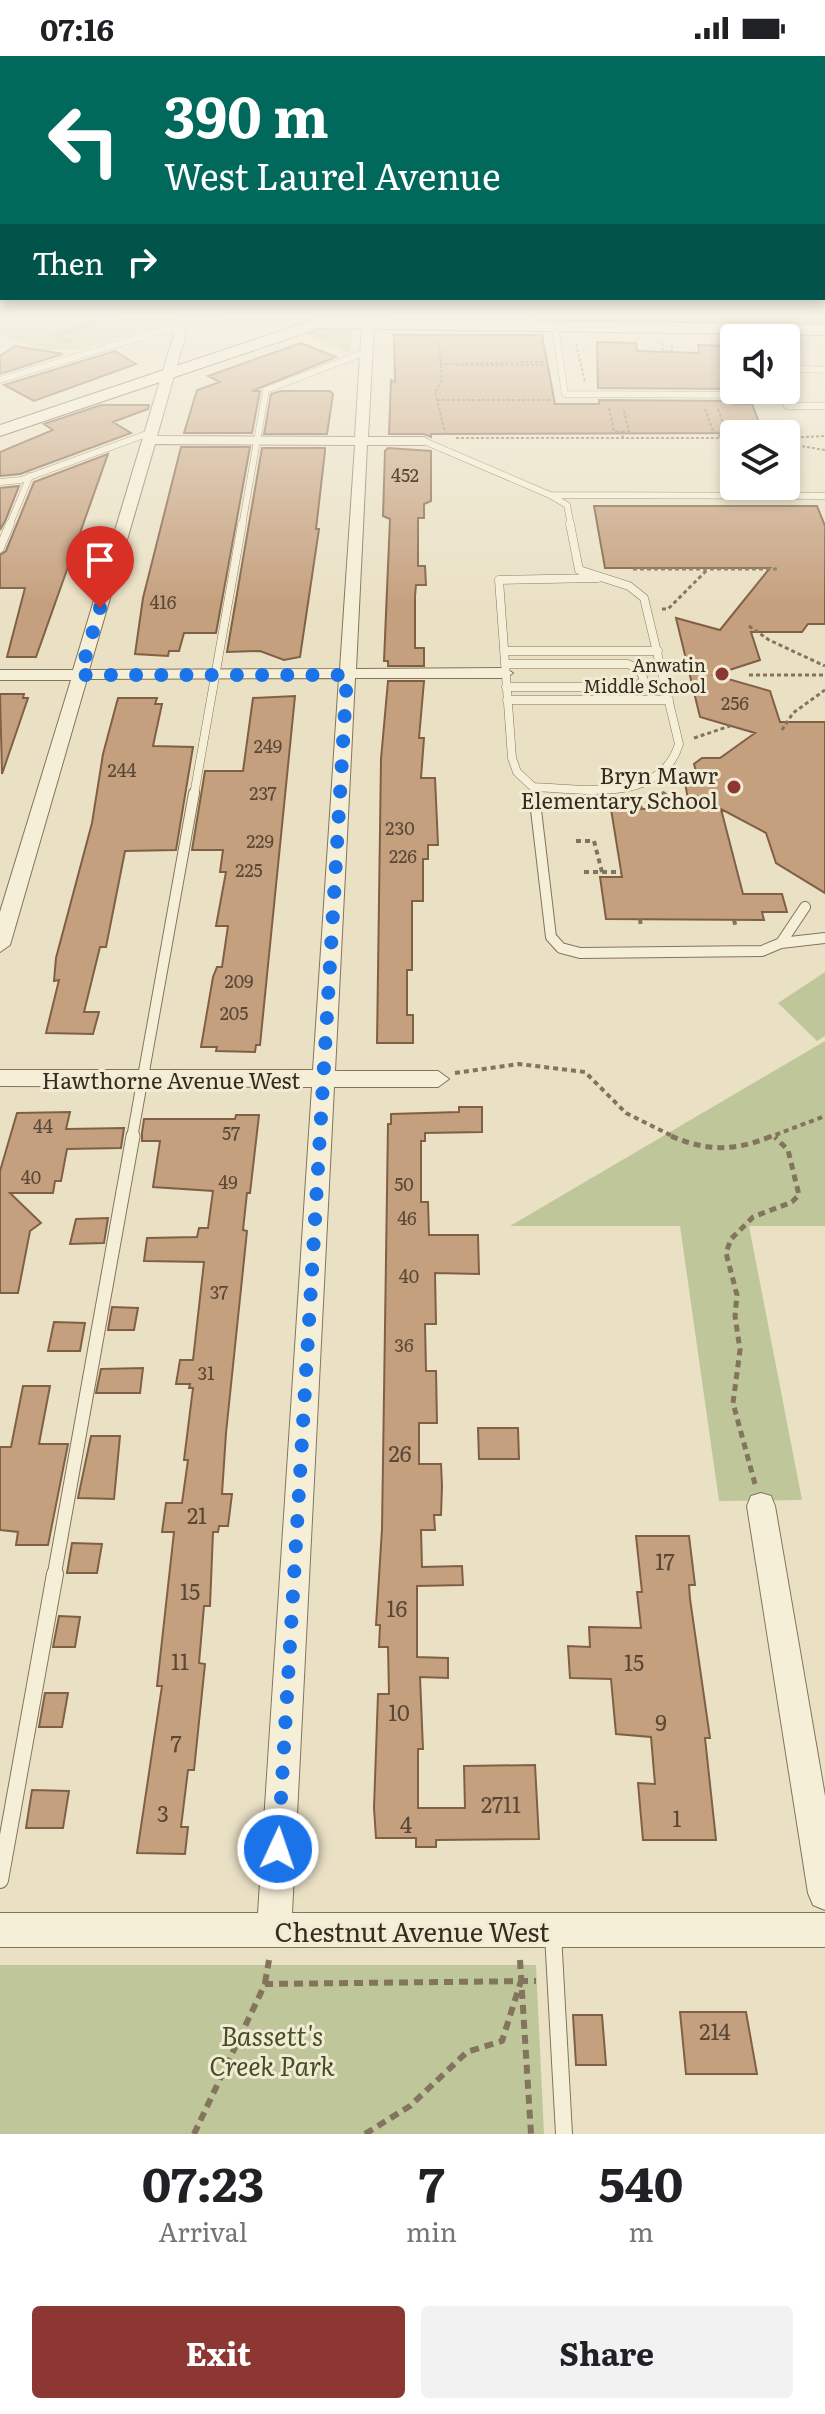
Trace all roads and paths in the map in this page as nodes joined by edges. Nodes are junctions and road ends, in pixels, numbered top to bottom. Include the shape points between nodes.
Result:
1 (57, 411) edge
2 (158, 411) edge
3 (261, 411) edge
4 (362, 411) edge
5 (440, 411) edge
6 (612, 411) edge
7 (624, 411) edge
8 (708, 411) edge
9 (718, 411) edge
10 (0, 431) edge
11 (622, 432) junction
12 (720, 433) joint
13 (151, 436) junction
14 (825, 436) edge
15 (800, 437) edge
16 (446, 438) junction
17 (623, 438) junction
18 (720, 438) edge
19 (255, 440) junction
20 (360, 440) junction
21 (439, 440) dead end
22 (424, 441) joint
23 (800, 448) edge
24 (825, 450) edge
25 (30, 476) junction
26 (0, 482) edge
27 (550, 495) junction
28 (825, 496) edge
29 (0, 548) edge
30 (633, 569) dead end
31 (706, 569) junction
32 (778, 569) dead end
33 (598, 578) junction
34 (662, 609) dead end
35 (749, 626) dead end
36 (504, 651) junction
37 (658, 651) junction
38 (825, 666) edge
39 (505, 674) junction
40 (0, 675) edge
41 (80, 675) junction
42 (214, 675) junction
43 (347, 675) junction
44 (749, 675) dead end
45 (825, 675) edge
46 (825, 690) edge
47 (507, 700) junction
48 (669, 700) junction
49 (730, 726) dead end
50 (782, 730) dead end
51 (694, 739) dead end
52 (533, 787) junction
53 (689, 801) dead end
54 (638, 809) dead end
55 (576, 841) dead end
56 (580, 872) dead end
57 (602, 872) junction
58 (621, 872) dead end
59 (805, 907) dead end
60 (640, 919) dead end
61 (734, 920) dead end
62 (641, 927) dead end
63 (736, 928) dead end
64 (825, 938) edge
65 (781, 943) junction
66 (0, 945) edge
67 (0, 1078) edge
68 (438, 1079) joint
69 (142, 1080) junction
70 (323, 1080) junction
71 (825, 1116) edge
72 (775, 1137) junction
73 (761, 1506) joint
74 (0, 1880) edge
75 (825, 1893) edge
76 (0, 1930) edge
77 (274, 1930) junction
78 (536, 1930) junction
79 (825, 1930) edge
80 (521, 1981) junction
81 (555, 1981) junction
82 (194, 2134) edge
83 (365, 2134) edge
84 (531, 2134) edge
85 (564, 2134) edge

1 - 10 street
2 - 13 street
3 - 19 lane
4 - 20 street
5 - 16 path
6 - 11 path via 614,431
7 - 11 path via 629,431
8 - 12 path via 713,431
9 - 12 path via 726,431
11 - 17 path
13 - 19 street
13 - 25 lane
13 - 41 street
14 - 15 path
16 - 17 path
16 - 21 path
17 - 18 path
19 - 20 street
19 - 42 lane
20 - 22 street
20 - 43 street
22 - 27 lane
23 - 24 path
25 - 26 lane
25 - 29 lane
27 - 28 lane
27 - 33 lane via 567,505 579,570
30 - 31 path
31 - 32 path
31 - 34 path via 668,609
33 - 36 lane via 499,580
33 - 37 lane via 629,586 644,598
35 - 38 path
36 - 37 lane
36 - 39 lane
37 - 48 lane
39 - 39 lane via 636,687 644,680 640,670 628,664
39 - 43 street
39 - 47 lane
40 - 41 street
41 - 42 street
41 - 66 street
42 - 43 street
42 - 69 lane
43 - 70 street
44 - 45 path
46 - 50 path via 793,713
47 - 48 lane
47 - 52 lane via 512,758 517,772
48 - 52 lane via 678,754 661,776 621,788
49 - 51 path
52 - 65 lane via 551,937 561,948 580,953 735,953
53 - 54 path via 673,801 657,790
55 - 57 path via 594,841
56 - 57 path
57 - 58 path
59 - 65 lane
60 - 62 path
61 - 63 path
64 - 65 lane
67 - 69 street, Hawthorne Avenue West
68 - 70 street, Hawthorne Avenue West
68 - 72 path via 519,1064 585,1072 626,1113 687,1143 740,1149
69 - 70 street, Hawthorne Avenue West
69 - 74 lane
70 - 77 street
71 - 72 path
72 - 73 path via 788,1150 799,1195 753,1217 731,1239 726,1253 737,1295 740,1350 733,1403
73 - 75 street
76 - 77 street, Chestnut Avenue West
77 - 78 street, Chestnut Avenue West
78 - 79 street, Chestnut Avenue West
78 - 80 path
78 - 81 lane
80 - 81 path
80 - 82 path via 265,1984
80 - 83 path via 502,2041 467,2052 410,2106
80 - 84 path
81 - 85 lane

